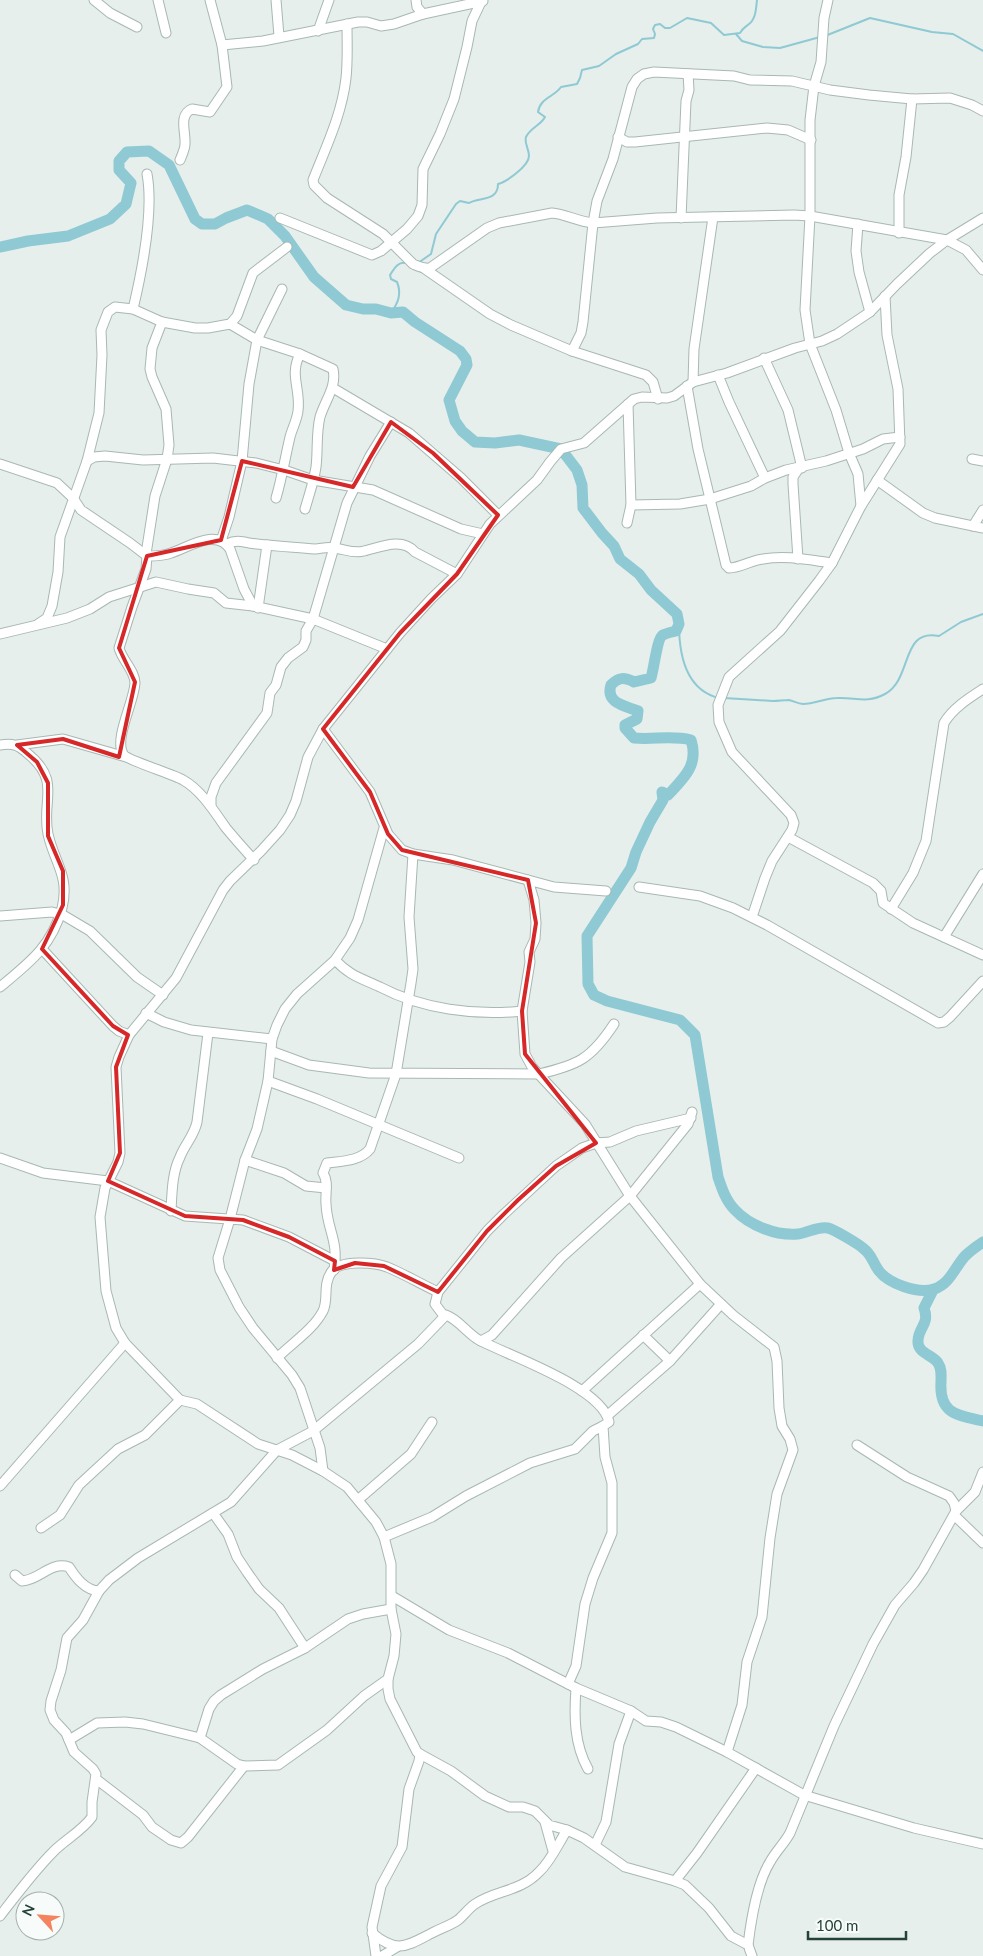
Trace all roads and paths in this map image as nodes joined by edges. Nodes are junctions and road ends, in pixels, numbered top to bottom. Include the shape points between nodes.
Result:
1 (94, 0) edge
2 (158, 0) edge
3 (210, 0) edge
4 (276, 0) edge
5 (329, 0) edge
6 (416, 0) edge
7 (828, 0) edge
8 (483, 1) edge
9 (423, 14) junction
10 (347, 24) junction
11 (137, 27) dead end
12 (318, 30) junction
13 (166, 33) dead end
14 (280, 36) junction
15 (222, 45) junction
16 (688, 74) junction
17 (814, 86) junction
18 (912, 99) junction
19 (983, 111) edge
20 (618, 137) junction
21 (686, 137) junction
22 (811, 140) junction
23 (180, 160) dead end
24 (147, 174) dead end
25 (713, 216) junction
26 (810, 216) junction
27 (280, 218) dead end
28 (681, 218) junction
29 (983, 218) edge
30 (592, 223) junction
31 (858, 224) junction
32 (899, 233) junction
33 (947, 240) junction
34 (392, 242) junction
35 (288, 247) dead end
36 (425, 269) junction
37 (983, 270) edge
38 (282, 289) dead end
39 (885, 296) junction
40 (133, 309) junction
41 (870, 312) junction
42 (162, 322) junction
43 (230, 324) junction
44 (257, 340) junction
45 (810, 344) junction
46 (572, 351) junction
47 (300, 354) junction
48 (764, 358) junction
49 (718, 375) junction
50 (690, 384) junction
51 (333, 388) junction
52 (658, 399) junction
53 (628, 404) junction
54 (391, 422) junction
55 (900, 438) junction
56 (849, 454) junction
57 (167, 459) junction
58 (972, 459) dead end
59 (87, 461) junction
60 (242, 461) junction
61 (983, 462) edge
62 (0, 464) edge
63 (801, 468) junction
64 (284, 470) junction
65 (765, 478) junction
66 (314, 480) junction
67 (877, 480) junction
68 (354, 487) junction
69 (73, 498) junction
70 (276, 498) dead end
71 (710, 498) junction
72 (631, 505) junction
73 (861, 506) junction
74 (304, 509) dead end
75 (983, 510) edge
76 (498, 515) junction
77 (627, 523) dead end
78 (973, 526) junction
79 (983, 528) edge
80 (482, 534) junction
81 (224, 542) junction
82 (267, 545) junction
83 (333, 547) junction
84 (146, 555) junction
85 (798, 558) junction
86 (832, 562) junction
87 (457, 574) junction
88 (140, 587) junction
89 (256, 607) junction
90 (313, 619) junction
91 (38, 624) junction
92 (0, 634) edge
93 (387, 649) junction
94 (983, 689) edge
95 (323, 729) junction
96 (0, 744) edge
97 (17, 745) junction
98 (126, 757) junction
99 (211, 806) junction
100 (384, 828) junction
101 (788, 837) junction
102 (413, 854) junction
103 (254, 860) junction
104 (983, 874) edge
105 (528, 880) junction
106 (639, 887) dead end
107 (606, 891) dead end
108 (891, 909) junction
109 (60, 914) junction
110 (0, 916) edge
111 (752, 917) junction
112 (944, 937) junction
113 (42, 949) junction
114 (983, 955) edge
115 (335, 960) junction
116 (983, 981) edge
117 (0, 987) edge
118 (163, 994) junction
119 (408, 1000) junction
120 (522, 1011) junction
121 (146, 1013) junction
122 (614, 1024) dead end
123 (208, 1033) junction
124 (129, 1034) junction
125 (272, 1039) junction
126 (272, 1051) junction
127 (396, 1074) junction
128 (539, 1074) junction
129 (268, 1082) junction
130 (380, 1126) junction
131 (596, 1143) junction
132 (0, 1158) edge
133 (460, 1158) dead end
134 (245, 1160) junction
135 (108, 1181) junction
136 (326, 1188) junction
137 (630, 1196) junction
138 (171, 1211) junction
139 (230, 1219) junction
140 (334, 1265) junction
141 (700, 1284) junction
142 (438, 1292) junction
143 (721, 1304) junction
144 (444, 1316) junction
145 (643, 1335) junction
146 (481, 1341) junction
147 (125, 1343) junction
148 (277, 1358) junction
149 (670, 1361) junction
150 (582, 1391) junction
151 (180, 1400) junction
152 (608, 1415) junction
153 (432, 1422) dead end
154 (603, 1426) junction
155 (313, 1431) junction
156 (857, 1445) dead end
157 (277, 1450) junction
158 (323, 1471) junction
159 (983, 1472) edge
160 (0, 1486) edge
161 (359, 1499) junction
162 (212, 1513) junction
163 (955, 1513) junction
164 (41, 1528) dead end
165 (384, 1537) junction
166 (983, 1543) edge
167 (15, 1575) dead end
168 (99, 1591) junction
169 (392, 1596) junction
170 (391, 1609) junction
171 (305, 1648) junction
172 (388, 1679) junction
173 (572, 1686) junction
174 (631, 1711) junction
175 (200, 1738) junction
176 (69, 1740) junction
177 (727, 1752) junction
178 (420, 1754) junction
179 (244, 1766) junction
180 (756, 1768) junction
181 (588, 1769) dead end
182 (96, 1780) junction
183 (804, 1795) junction
184 (817, 1800) junction
185 (801, 1807) junction
186 (545, 1822) junction
187 (567, 1830) junction
188 (983, 1844) edge
189 (595, 1845) junction
190 (554, 1851) junction
191 (675, 1880) junction
192 (0, 1916) edge
193 (372, 1933) junction
194 (748, 1945) junction
195 (396, 1947) junction
196 (376, 1956) edge
197 (382, 1956) edge
198 (752, 1956) edge

1 - 11 street via 110,13
2 - 13 street
3 - 15 street
4 - 14 street
5 - 12 street
6 - 9 street via 417,8
7 - 17 street via 821,62
8 - 9 street
8 - 34 street via 472,21 454,99 422,169 422,205 412,224
9 - 10 street via 380,26 367,22
10 - 12 street
10 - 34 street via 344,90 334,130 313,180 314,185 327,198
12 - 14 street
14 - 15 street
15 - 23 street via 227,87 210,112 192,109 185,114 185,145
16 - 17 street via 792,81
16 - 20 street via 654,72 638,79 632,87
16 - 21 street
17 - 18 street
17 - 22 street
18 - 19 street via 950,98
18 - 32 street via 899,195
20 - 21 street via 627,142
20 - 30 street
21 - 22 street via 767,128 788,130
21 - 28 street
22 - 26 street
24 - 40 street via 149,209
25 - 26 street
25 - 28 street
25 - 50 street
26 - 31 street
26 - 45 street via 805,310
27 - 34 street via 372,255
28 - 30 street
29 - 33 street
30 - 36 street via 579,222 559,213 499,223
30 - 46 street via 583,322
31 - 32 street
31 - 41 street via 856,251
32 - 33 street
33 - 37 street via 966,250
33 - 39 street
34 - 36 street via 412,264
35 - 43 street via 253,273 237,316
36 - 46 street via 490,314
38 - 44 street
39 - 41 street
39 - 55 street via 887,335 898,389
40 - 42 street
40 - 59 street via 111,308 104,320 100,400
41 - 45 street via 837,334
42 - 43 street via 203,328
42 - 57 street via 152,348 150,369 166,408
43 - 44 street
44 - 47 street
44 - 60 street via 249,384
45 - 48 street
45 - 56 street
46 - 52 street via 646,375 653,382
47 - 51 street via 333,369
47 - 64 street via 294,370 298,411
48 - 49 street
48 - 63 street via 788,410
49 - 50 street
49 - 65 street
50 - 52 street via 674,396
50 - 71 street via 691,415
51 - 54 street
51 - 66 street via 318,426
52 - 53 street via 642,397
53 - 72 street
53 - 76 street via 584,443 561,449 537,480
54 - 68 street
54 - 76 street via 433,453
55 - 56 street via 883,439
55 - 67 street via 897,452
56 - 63 street
56 - 73 street via 858,474
57 - 59 street via 105,456
57 - 60 street
57 - 84 street via 155,496
58 - 61 street
59 - 69 street
60 - 64 street
60 - 81 street
62 - 69 street via 57,483
63 - 65 street
63 - 85 street via 795,472 793,484
64 - 66 street
64 - 70 street
65 - 71 street via 751,486
66 - 68 street
66 - 74 street
67 - 73 street
67 - 78 street via 923,513
68 - 80 street via 385,494
68 - 83 street
69 - 84 street via 81,510
69 - 91 street via 60,537 52,606 46,618
71 - 72 street via 680,504
71 - 85 street via 729,568 762,559
72 - 77 street
73 - 86 street
75 - 78 street
76 - 80 street
78 - 79 street
80 - 87 street
81 - 82 street
81 - 84 street via 208,540 170,554
81 - 89 street
82 - 83 street
82 - 89 street
83 - 87 street via 358,552 380,546 410,546 415,552
83 - 90 street
84 - 88 street via 146,569
85 - 86 street
86 - 101 street via 780,631 730,677 718,705 720,722 732,752 790,815 794,824
87 - 93 street
88 - 89 street via 162,582 214,593 226,602
88 - 91 street via 109,597 55,622
88 - 98 street via 119,648 135,682 121,745
89 - 90 street
90 - 93 street
90 - 99 street via 303,647 281,667 270,693 267,713 216,783
91 - 92 street
93 - 95 street
94 - 108 street via 960,705 944,723 926,841 913,873
95 - 100 street via 370,792
95 - 103 street via 308,757 290,815
96 - 97 street
97 - 98 street via 62,739
97 - 109 street via 38,762 48,783 48,836 63,871
98 - 99 street via 183,780
99 - 103 street
100 - 102 street via 396,846
100 - 115 street via 358,920
101 - 108 street via 873,883 881,891 881,900
101 - 111 street via 772,861
102 - 105 street via 453,860
102 - 119 street via 409,917 413,969
103 - 118 street via 223,890 176,978
104 - 112 street
105 - 107 street via 554,887
105 - 120 street via 536,923
106 - 111 street via 700,896
108 - 112 street
109 - 110 street via 38,912
109 - 113 street
109 - 118 street via 90,932 138,977
111 - 116 street via 938,1023 950,1017
112 - 114 street
113 - 117 street
113 - 124 street via 113,1026
115 - 119 street via 345,971
115 - 125 street via 291,1002
118 - 121 street
119 - 120 street via 476,1012
119 - 127 street
120 - 128 street via 525,1054
121 - 123 street via 177,1028
121 - 124 street
122 - 128 street via 597,1048 586,1057 564,1068
123 - 125 street
123 - 138 street via 197,1122 176,1166
124 - 135 street via 116,1067 120,1153
125 - 126 street
126 - 127 street via 325,1068
126 - 129 street
127 - 128 street
127 - 130 street
128 - 131 street via 585,1124
129 - 130 street
129 - 134 street via 257,1129
130 - 133 street
130 - 136 street via 365,1156 327,1163 324,1173
131 - 137 street
131 - 137 street via 610,1142 626,1134 692,1115
131 - 142 street via 582,1148 556,1166 508,1210
132 - 135 street via 43,1173
134 - 136 street via 284,1173 306,1186
134 - 139 street
135 - 138 street
135 - 147 street via 102,1196 100,1217 106,1291 113,1319
136 - 140 street via 326,1210 334,1237
137 - 141 street
137 - 146 street via 561,1258 492,1335
138 - 139 street via 199,1218
139 - 140 street via 243,1220 289,1237
139 - 148 street via 218,1258 220,1270 239,1307
140 - 142 street via 384,1266
140 - 148 street via 328,1279 324,1310
141 - 143 street
141 - 145 street
142 - 144 street via 435,1304
143 - 149 street
143 - 177 street via 774,1347 782,1426 793,1450 777,1494 762,1617 747,1662 742,1705
144 - 146 street via 450,1317
144 - 155 street via 418,1344
145 - 149 street
145 - 150 street
146 - 150 street
147 - 151 street
147 - 160 street
148 - 155 street via 300,1388
149 - 152 street
150 - 152 street
151 - 157 street via 197,1404 258,1444
151 - 164 street via 145,1435 118,1449 79,1485 60,1515
152 - 154 street via 609,1422
153 - 161 street via 411,1454
154 - 165 street via 593,1431 575,1450 530,1464 432,1517
154 - 173 street via 605,1457 612,1483 612,1533 584,1604
155 - 157 street
155 - 158 street via 320,1448
156 - 163 street via 901,1473 949,1496
157 - 158 street
157 - 162 street via 236,1498
158 - 161 street via 347,1486
159 - 163 street via 975,1492
161 - 165 street
162 - 168 street via 138,1558
162 - 171 street via 228,1534 247,1572 279,1608
163 - 166 street
163 - 183 street via 923,1570 895,1606 873,1644
165 - 169 street via 391,1564
167 - 168 street via 22,1581 29,1581 53,1567 65,1566 82,1584
168 - 176 street via 83,1620 68,1638 51,1701 54,1720
169 - 170 street
169 - 173 street via 449,1630 508,1653
170 - 171 street via 348,1619
170 - 172 street via 396,1646
171 - 175 street via 221,1695 210,1709
172 - 178 street via 390,1699
172 - 179 street via 327,1730 278,1765
173 - 174 street
173 - 181 street via 577,1741
174 - 177 street via 646,1722 676,1727
174 - 189 street via 618,1744 606,1822
175 - 176 street via 143,1724 104,1722
175 - 179 street
176 - 182 street via 76,1755 94,1769
177 - 180 street
178 - 186 street via 451,1771 485,1796 509,1807 529,1808
178 - 193 street via 409,1789 402,1847 381,1886
179 - 182 street via 181,1844 152,1827 143,1815
180 - 183 street
180 - 191 street
182 - 192 street via 90,1820 42,1863
183 - 184 street
183 - 185 street
184 - 185 street
184 - 188 street
185 - 194 street via 784,1843 764,1873
186 - 187 street
186 - 190 street
187 - 189 street
187 - 190 street
189 - 191 street via 625,1866
190 - 195 street via 539,1872 518,1888 492,1895 475,1904 456,1921 414,1943
191 - 194 street via 709,1908 730,1936
193 - 195 street
193 - 196 street
194 - 198 street
195 - 197 street

